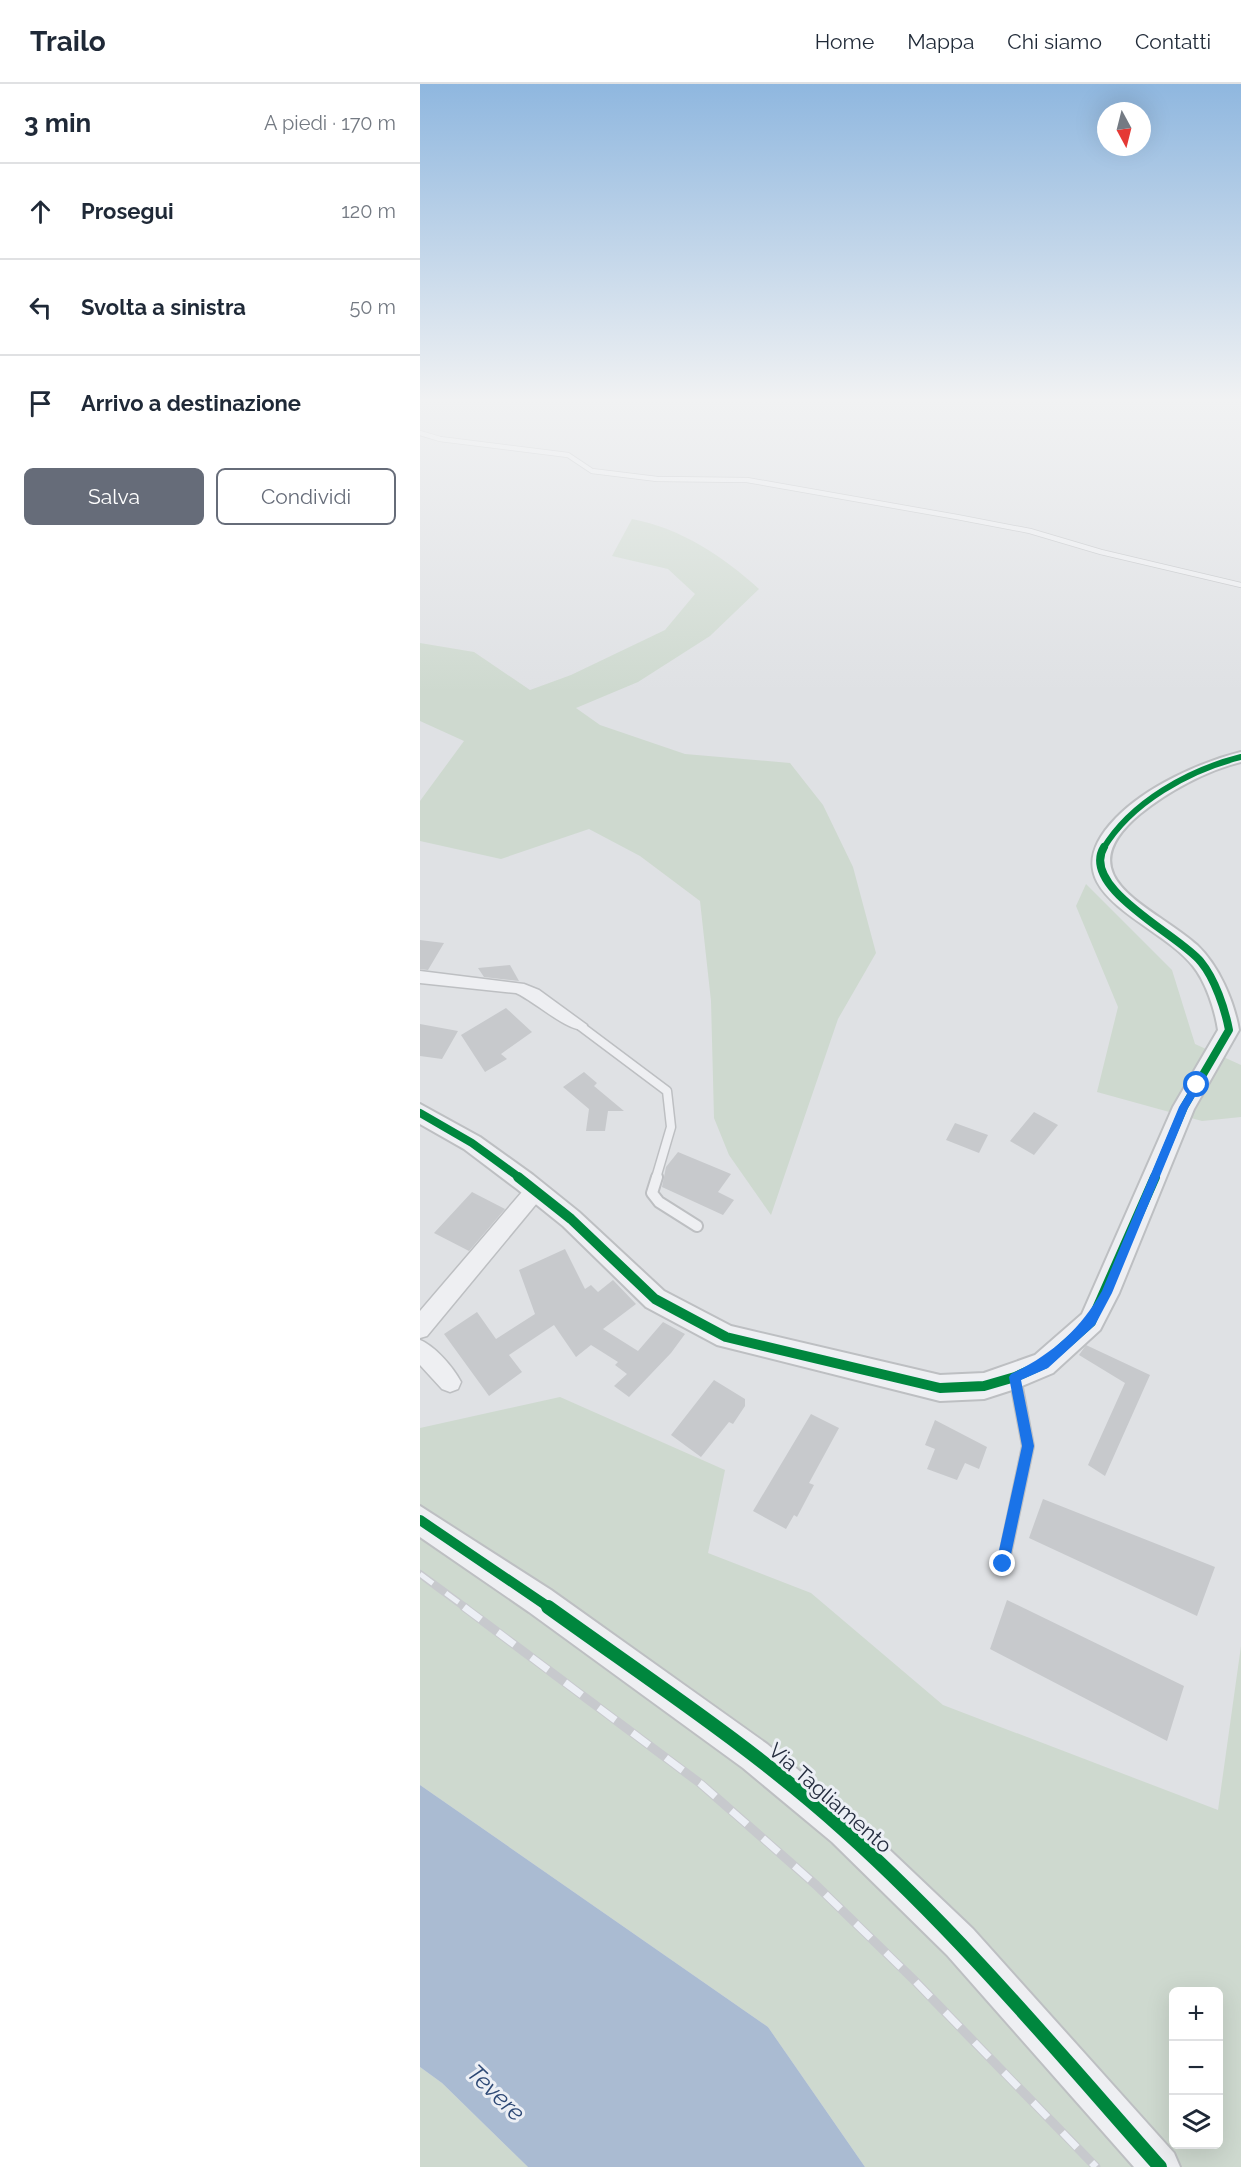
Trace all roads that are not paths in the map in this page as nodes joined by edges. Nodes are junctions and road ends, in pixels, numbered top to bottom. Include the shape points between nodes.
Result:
1 (855, 498) edge
2 (1241, 585) edge
3 (1241, 757) edge
4 (420, 977) edge
5 (579, 1025) joint
6 (420, 1113) edge
7 (535, 1191) junction
8 (697, 1226) dead end
9 (420, 1329) edge
10 (420, 1350) edge
11 (1015, 1377) junction
12 (450, 1382) dead end
13 (420, 1520) edge
14 (1003, 1564) dead end
15 (1160, 2167) edge

1 - 2 lane via 1030,531
3 - 11 street via 1184,781 1134,809 1106,839 1100,854 1099,872 1115,894 1202,963 1228,1018 1229,1030 1184,1107 1091,1322 1044,1364
4 - 5 street via 518,988
5 - 8 lane via 667,1091 671,1127 652,1194 658,1202
6 - 7 street via 472,1143
7 - 9 street
7 - 11 street via 571,1219 655,1299 726,1337 940,1388 984,1386
10 - 12 street
11 - 14 lane via 1028,1446
13 - 15 street, Via Tagliamento via 755,1756 844,1830 960,1942

